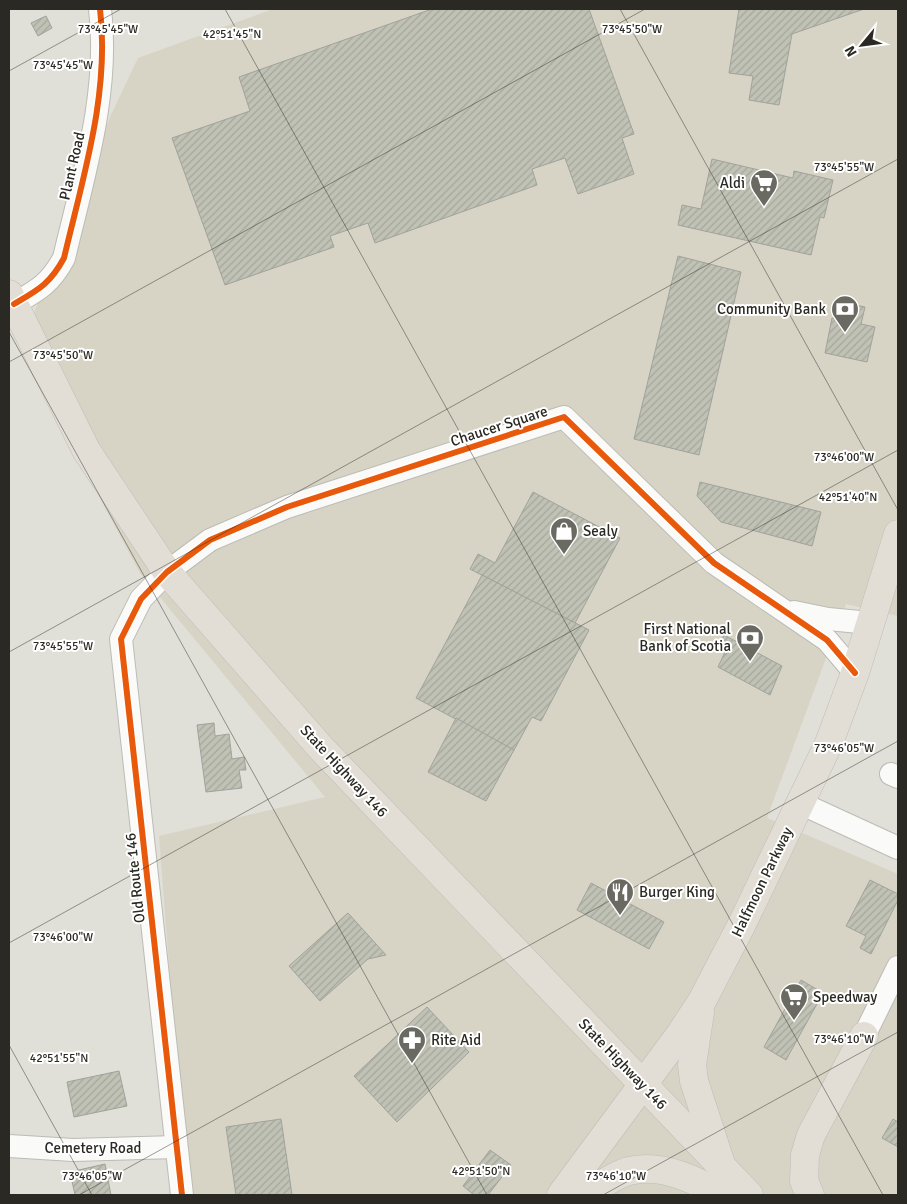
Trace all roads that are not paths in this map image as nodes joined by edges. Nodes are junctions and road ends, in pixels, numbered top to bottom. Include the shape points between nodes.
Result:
1 (100, 9) edge
2 (11, 299) edge
3 (898, 534) edge
4 (167, 572) junction
5 (786, 611) junction
6 (870, 623) junction
7 (855, 673) junction
8 (800, 803) junction
9 (898, 848) edge
10 (898, 967) edge
11 (702, 1001) junction
12 (864, 1036) joint
13 (642, 1086) junction
14 (9, 1146) edge
15 (176, 1147) junction
16 (721, 1168) junction
17 (182, 1195) edge
18 (561, 1195) edge
19 (585, 1195) edge
20 (721, 1195) edge
21 (749, 1195) edge
22 (810, 1195) edge

1 - 2 street, Plant Road via 102,68 94,128 64,258 54,276 42,288
2 - 4 main road, State Highway 146 via 86,450
3 - 6 main road, Halfmoon Parkway
4 - 5 street, Chaucer Square via 210,540 287,508 564,417 714,563
4 - 13 main road, State Highway 146 via 321,748
4 - 15 street, Old Route 146 via 141,599 128,621 121,639 121,651
5 - 6 street, Chaucer Square
5 - 7 street, Chaucer Square via 827,640
6 - 7 main road, Halfmoon Parkway
7 - 8 main road, Halfmoon Parkway via 829,743
8 - 9 street
8 - 11 main road, Halfmoon Parkway
10 - 12 street
11 - 13 main road, Halfmoon Parkway
11 - 16 main road via 693,1056 694,1081
12 - 22 main road via 811,1135 805,1155 804,1181
13 - 16 main road, State Highway 146
13 - 18 main road, Halfmoon Parkway
14 - 15 street, Cemetery Road via 60,1150
15 - 17 street, Old Route 146
16 - 21 main road, State Highway 146
19 - 20 main road via 629,1171 650,1169 678,1174

